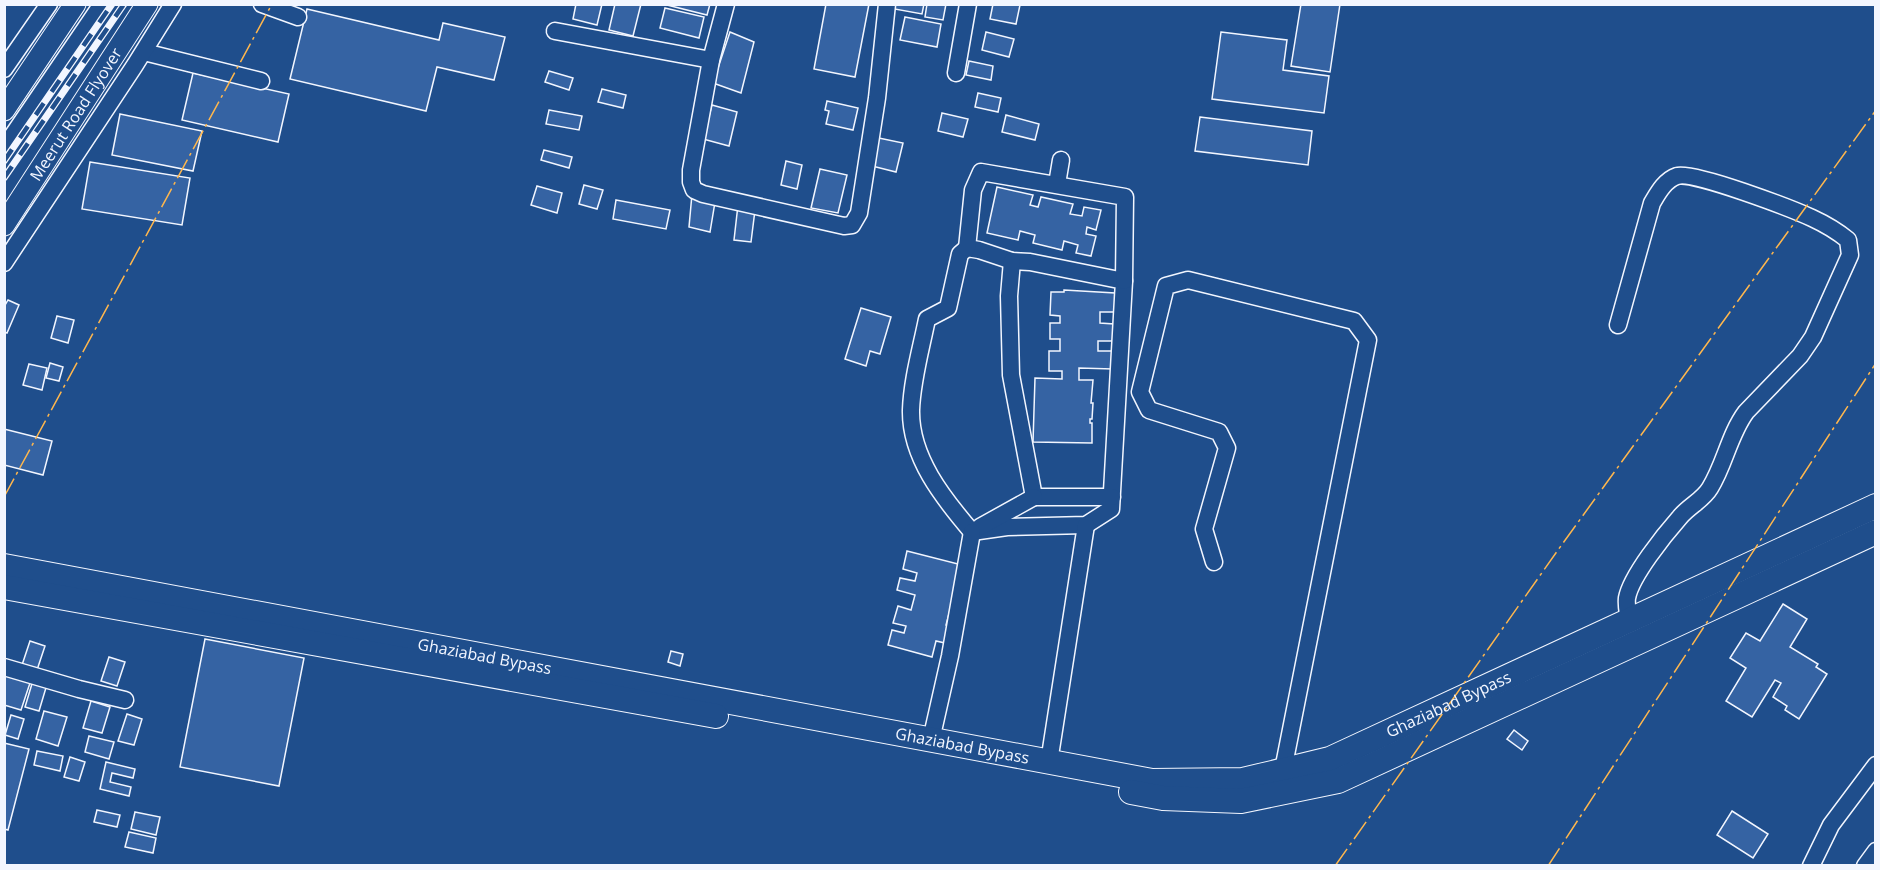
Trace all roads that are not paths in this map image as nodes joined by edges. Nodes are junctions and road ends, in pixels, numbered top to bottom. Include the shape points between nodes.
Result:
1 (49, 4) edge
2 (75, 4) edge
3 (102, 4) edge
4 (147, 4) edge
5 (173, 4) edge
6 (262, 4) edge
7 (726, 4) edge
8 (887, 4) edge
9 (968, 4) edge
10 (298, 17) dead end
11 (555, 31) dead end
12 (144, 52) junction
13 (711, 60) junction
14 (4, 69) edge
15 (956, 73) dead end
16 (261, 81) dead end
17 (4, 110) edge
18 (4, 148) edge
19 (1061, 160) dead end
20 (1058, 184) junction
21 (4, 225) edge
22 (967, 248) junction
23 (1012, 261) junction
24 (4, 263) edge
25 (1124, 281) junction
26 (1618, 325) dead end
27 (1034, 497) junction
28 (1112, 497) junction
29 (1875, 506) edge
30 (1086, 525) junction
31 (972, 532) junction
32 (1875, 532) edge
33 (1214, 562) dead end
34 (4, 566) edge
35 (4, 587) edge
36 (1629, 621) junction
37 (4, 667) edge
38 (125, 700) dead end
39 (839, 730) junction
40 (931, 740) junction
41 (1049, 762) junction
42 (1283, 770) junction
43 (1873, 773) edge
44 (1875, 851) edge
45 (1811, 866) edge
46 (1865, 866) edge

1 - 14 street
2 - 17 main road
3 - 18 street
4 - 21 main road, Meerut Road Flyover
5 - 12 street
6 - 10 street
7 - 13 street
8 - 13 street via 859,213 852,225 817,221 694,190 691,170
9 - 15 street
11 - 13 street
12 - 16 street
12 - 24 street
19 - 20 street
20 - 22 street via 981,172 973,189
20 - 25 street via 1125,197
22 - 23 street
22 - 31 street via 960,254 948,308 927,319 911,412 912,429 933,480
23 - 25 street
23 - 27 street via 1011,375
25 - 28 street
26 - 36 street via 1652,203 1663,186 1676,176 1710,180 1810,217 1848,240 1850,255 1813,337 1746,412 1709,489 1681,516 1633,581 1626,607
27 - 28 street
27 - 31 street
28 - 30 street via 1112,509
29 - 36 highway, Ghaziabad Bypass
30 - 31 street
30 - 41 street
31 - 40 street
32 - 39 highway, Ghaziabad Bypass via 1338,781 1241,801 1163,798
33 - 42 street via 1204,530 1227,448 1219,432 1149,410 1140,392 1166,286 1188,280 1354,321 1368,340
34 - 39 highway, Ghaziabad Bypass
35 - 39 highway, Ghaziabad Bypass
36 - 42 highway, Ghaziabad Bypass via 1330,759
37 - 38 street
39 - 40 highway, Ghaziabad Bypass
40 - 41 highway, Ghaziabad Bypass
41 - 42 highway, Ghaziabad Bypass via 1152,781 1243,780
43 - 45 street via 1831,825
44 - 46 street

